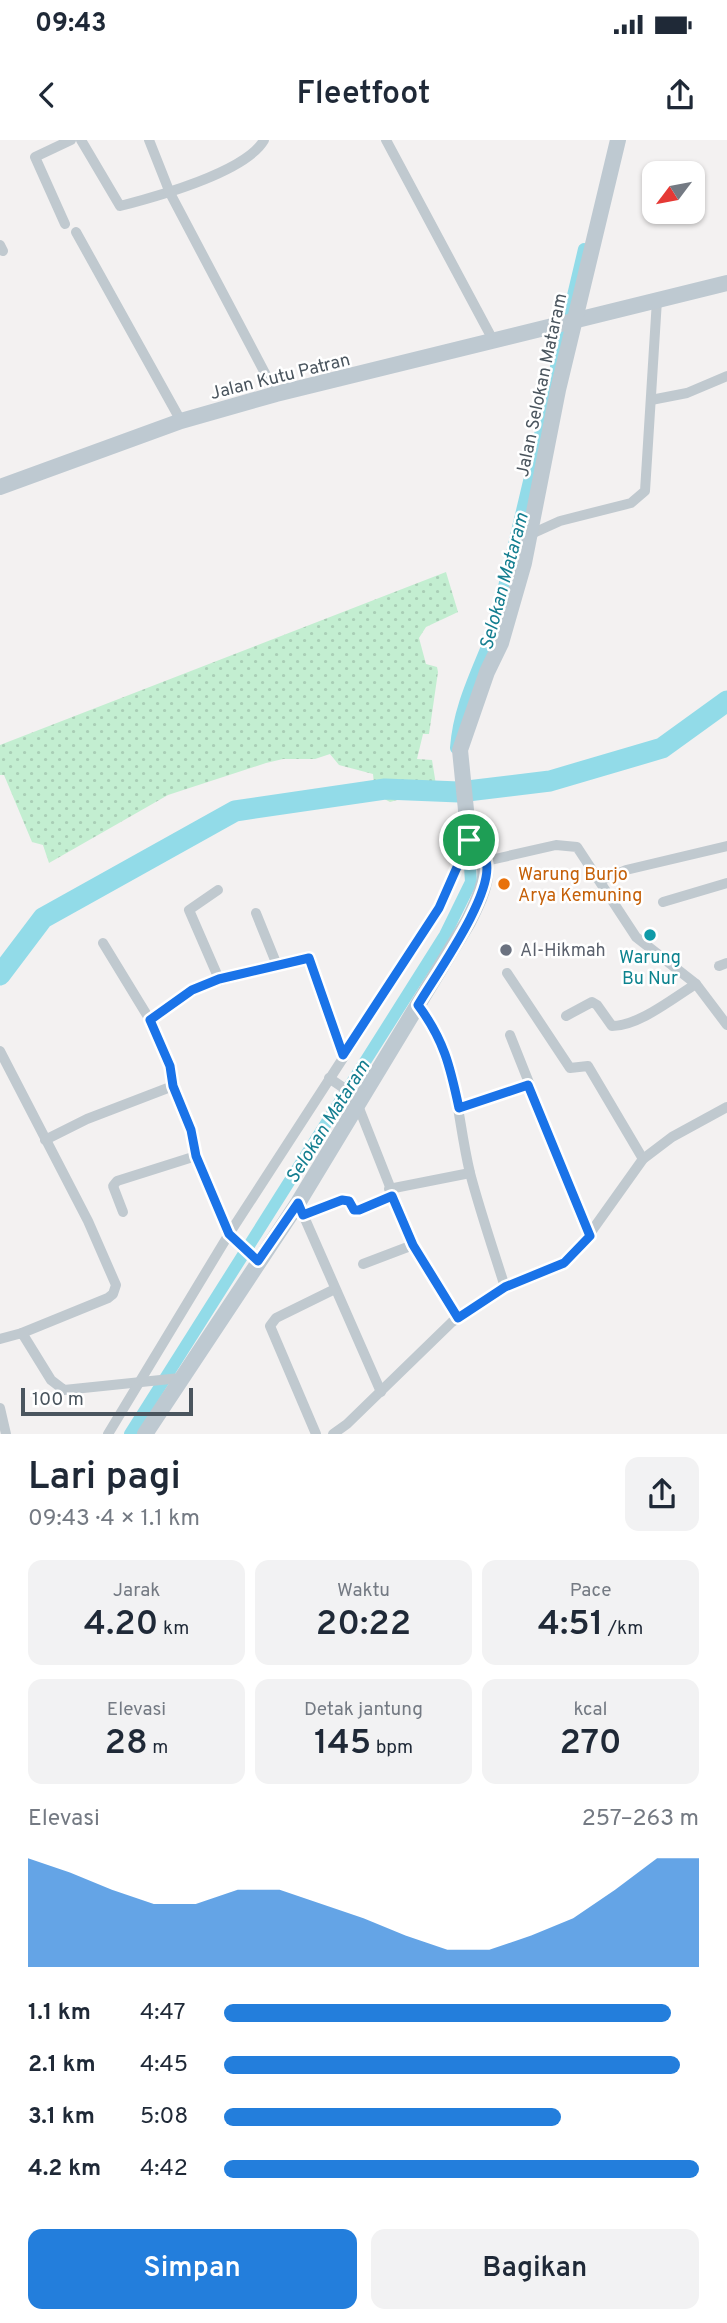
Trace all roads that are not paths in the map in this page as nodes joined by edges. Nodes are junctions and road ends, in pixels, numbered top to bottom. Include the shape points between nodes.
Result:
1 (71, 140) edge
2 (81, 140) edge
3 (149, 140) edge
4 (386, 140) edge
5 (618, 140) edge
6 (260, 142) edge
7 (170, 193) junction
8 (65, 224) dead end
9 (76, 232) dead end
10 (727, 283) edge
11 (657, 300) junction
12 (571, 321) junction
13 (493, 340) junction
14 (727, 376) edge
15 (276, 394) junction
16 (651, 400) junction
17 (181, 421) junction
18 (0, 487) edge
19 (529, 535) junction
20 (472, 839) junction
21 (727, 846) edge
22 (486, 862) junction
23 (600, 881) junction
24 (727, 883) edge
25 (218, 890) dead end
26 (663, 902) dead end
27 (256, 913) dead end
28 (103, 943) dead end
29 (277, 965) junction
30 (507, 973) dead end
31 (219, 979) junction
32 (696, 984) junction
33 (418, 1005) junction
34 (566, 1016) dead end
35 (150, 1020) junction
36 (727, 1025) edge
37 (510, 1035) dead end
38 (0, 1051) edge
39 (343, 1055) junction
40 (332, 1080) junction
41 (528, 1085) junction
42 (173, 1086) junction
43 (357, 1099) junction
44 (727, 1107) edge
45 (459, 1108) junction
46 (45, 1140) junction
47 (196, 1156) junction
48 (643, 1159) junction
49 (470, 1173) junction
50 (391, 1193) junction
51 (300, 1209) junction
52 (123, 1212) dead end
53 (231, 1236) junction
54 (590, 1236) junction
55 (413, 1245) junction
56 (253, 1257) junction
57 (363, 1264) dead end
58 (505, 1287) junction
59 (335, 1289) junction
60 (458, 1318) junction
61 (22, 1333) junction
62 (0, 1339) edge
63 (177, 1378) junction
64 (144, 1380) junction
65 (381, 1392) junction
66 (0, 1408) edge
67 (6, 1434) edge
68 (108, 1434) edge
69 (145, 1434) edge
70 (316, 1434) edge
71 (333, 1434) edge

1 - 8 street via 35,157
2 - 7 street via 120,206
3 - 7 street
4 - 13 street
5 - 12 street, Jalan Selokan Mataram
6 - 7 street via 239,162
7 - 15 street
9 - 17 street
10 - 11 street, Jalan Kutu Patran
11 - 12 street, Jalan Kutu Patran
11 - 16 street
12 - 13 street, Jalan Kutu Patran
12 - 19 street, Jalan Selokan Mataram
13 - 15 street, Jalan Kutu Patran
14 - 16 street via 687,393
15 - 17 street, Jalan Kutu Patran
16 - 19 street via 645,491 631,503 560,521
17 - 18 street, Jalan Kutu Patran
19 - 20 street, Jalan Selokan Mataram via 501,643 460,750
20 - 22 street, Jalan Selokan Mataram
20 - 39 street via 426,930
21 - 23 street via 626,870
22 - 23 street via 565,844 578,847
22 - 33 street via 482,893
23 - 32 street via 636,937
24 - 26 street
25 - 31 street via 188,910
27 - 29 street
28 - 35 street
29 - 31 street
29 - 39 street via 309,958
30 - 48 street via 570,1068 588,1066
31 - 35 street via 192,990
32 - 34 street via 617,1026 592,1002
32 - 36 street
33 - 43 street
33 - 45 street via 445,1049
35 - 42 street via 170,1066
37 - 41 street
38 - 46 street
39 - 40 street
40 - 43 street
40 - 53 street
41 - 45 street
41 - 54 street
42 - 46 street
42 - 47 street
43 - 50 street
43 - 51 street
44 - 48 street
45 - 49 street
46 - 61 street via 116,1285 108,1298
47 - 52 street via 117,1181 113,1186
47 - 53 street
48 - 54 street
49 - 50 street
49 - 58 street
50 - 51 street via 359,1210 342,1200
50 - 55 street
51 - 56 street
51 - 59 street
53 - 56 street
53 - 64 street
54 - 58 street via 564,1263
55 - 57 street
55 - 60 street
56 - 63 street
58 - 60 street
59 - 65 street
59 - 70 street via 276,1318 270,1326
60 - 65 street
61 - 62 street
61 - 64 street via 51,1380 64,1390
63 - 64 street
63 - 69 street
64 - 68 street
65 - 71 street
66 - 67 street

